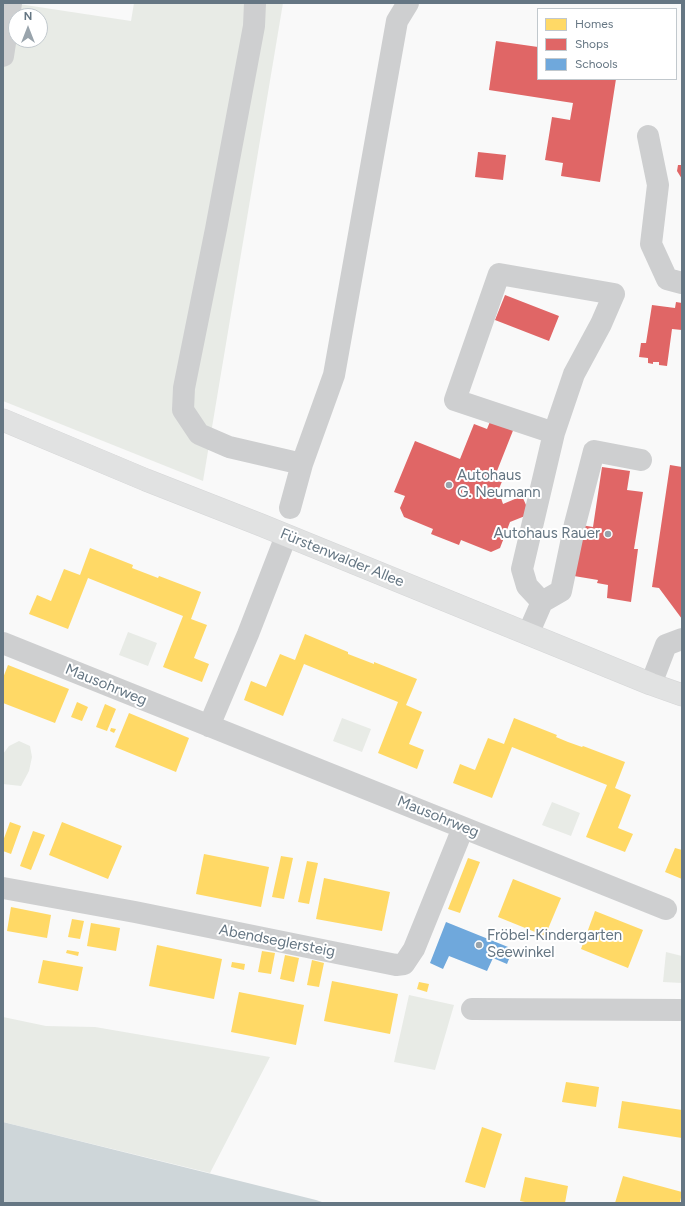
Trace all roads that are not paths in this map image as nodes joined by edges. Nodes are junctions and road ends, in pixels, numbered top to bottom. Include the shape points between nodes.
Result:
1 (11, 3) edge
2 (255, 3) edge
3 (408, 3) edge
4 (3, 56) edge
5 (648, 136) dead end
6 (682, 283) edge
7 (3, 420) edge
8 (554, 433) junction
9 (642, 460) dead end
10 (302, 464) junction
11 (290, 508) dead end
12 (286, 536) junction
13 (542, 602) junction
14 (528, 634) junction
15 (682, 639) edge
16 (3, 643) edge
17 (651, 684) junction
18 (682, 695) edge
19 (209, 726) junction
20 (464, 828) junction
21 (3, 888) edge
22 (666, 908) dead end
23 (472, 1009) dead end
24 (682, 1010) edge

1 - 4 street
2 - 10 street via 254,26 184,388 184,410 198,434 228,447
3 - 10 street via 396,21 334,375
5 - 6 street via 658,185 651,244 667,279
7 - 12 main road, Fürstenwalder Allee
8 - 8 street via 455,400 499,274 614,294 574,374
8 - 13 street via 522,569 527,586
9 - 13 street via 594,451 561,591
10 - 11 street
12 - 14 main road, Fürstenwalder Allee
12 - 19 street
13 - 14 street
14 - 17 main road, Fürstenwalder Allee
15 - 17 street via 666,645
16 - 19 street, Mausohrweg via 68,661 141,690
17 - 18 main road, Fürstenwalder Allee
19 - 20 street, Mausohrweg
20 - 21 street, Abendseglersteig via 414,949 404,964 396,965
20 - 22 street, Mausohrweg via 492,830 564,859
23 - 24 street

